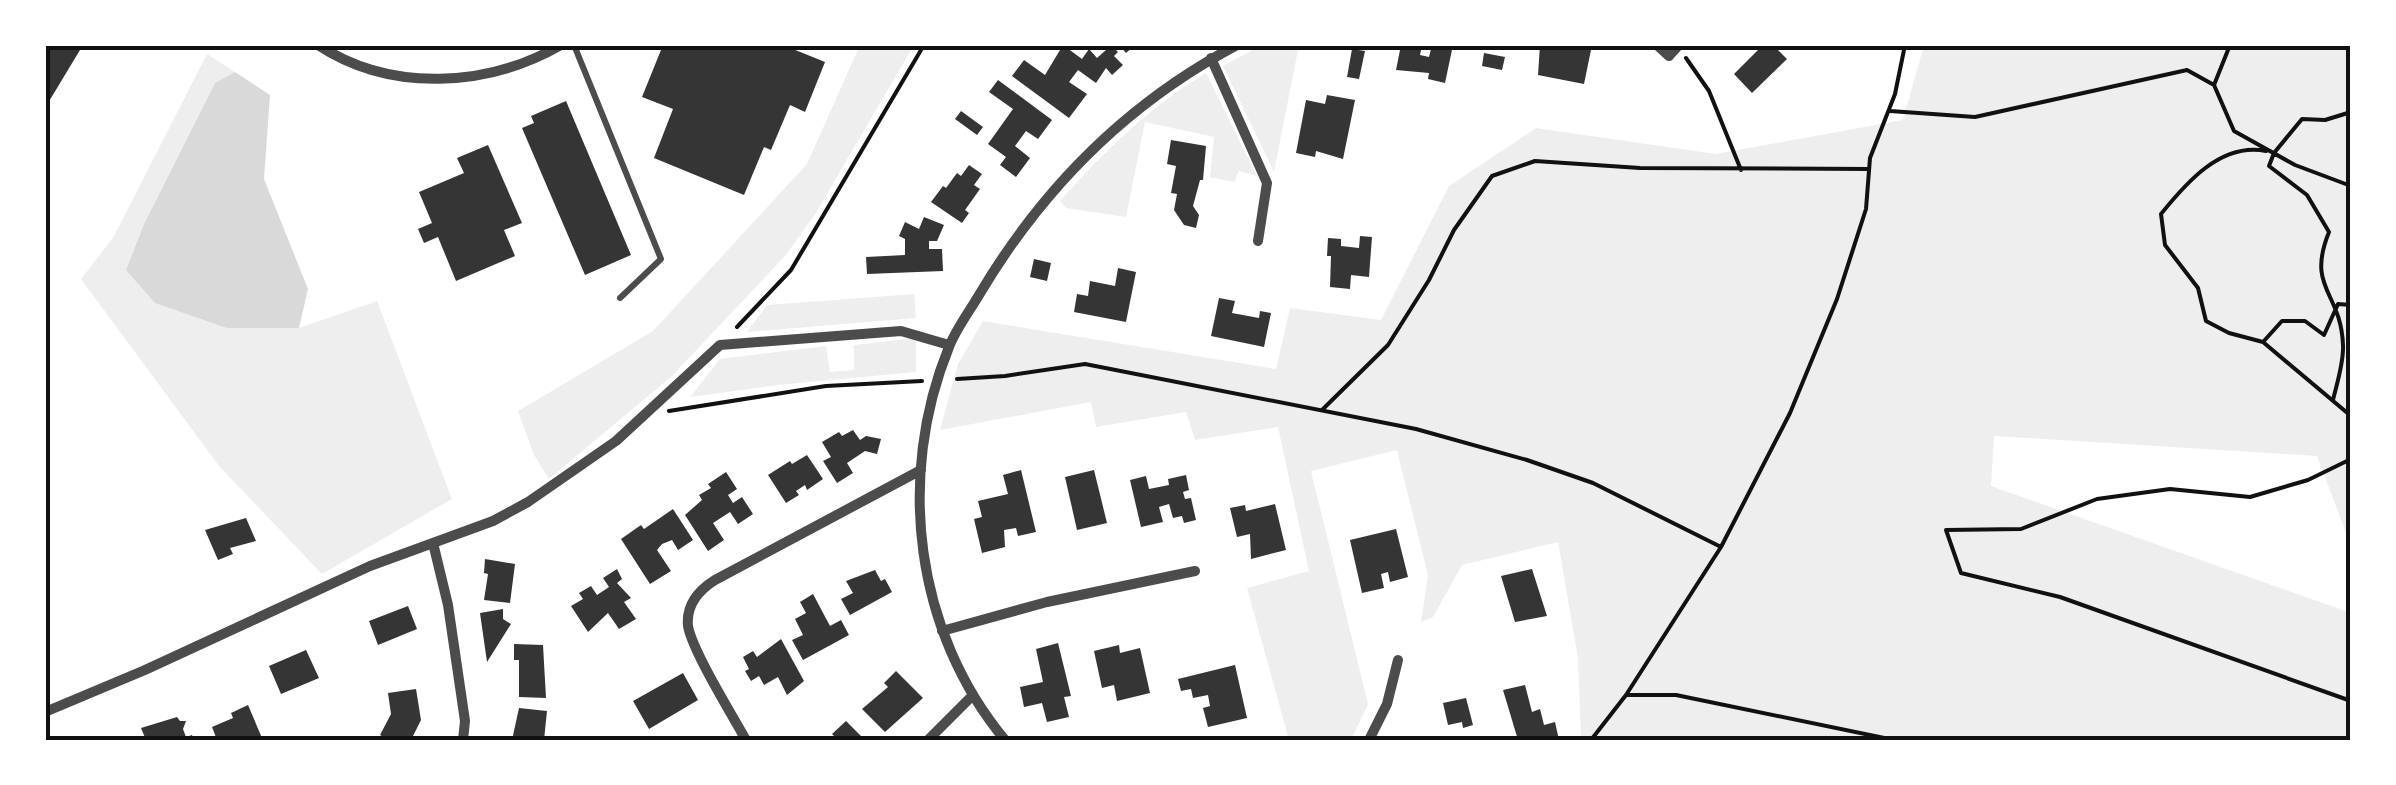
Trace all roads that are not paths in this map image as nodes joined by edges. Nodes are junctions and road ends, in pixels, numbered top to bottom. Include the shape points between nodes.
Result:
1 (318, 45) edge
2 (561, 45) edge
3 (574, 45) edge
4 (1236, 45) edge
5 (1657, 45) edge
6 (1675, 49) edge
7 (1211, 58) junction
8 (1258, 241) dead end
9 (620, 298) dead end
10 (949, 345) junction
11 (921, 470) junction
12 (433, 543) junction
13 (1195, 571) dead end
14 (942, 631) junction
15 (1398, 660) dead end
16 (972, 695) junction
17 (45, 712) edge
18 (463, 740) edge
19 (746, 740) edge
20 (928, 740) edge
21 (1005, 740) edge
22 (1368, 740) edge

1 - 2 street via 367,68 432,79 502,72
3 - 9 lane via 662,259
4 - 7 street
5 - 6 street
7 - 8 street via 1266,183
7 - 10 street via 1128,117 1046,196
10 - 11 street via 924,432
10 - 12 street via 901,331 720,345 570,474 492,521
11 - 14 street via 924,554
11 - 19 street via 714,580 692,603 688,624 696,645
12 - 17 street
12 - 18 street via 448,606
13 - 14 street
14 - 16 street
15 - 22 street via 1387,704
16 - 20 street
16 - 21 street

